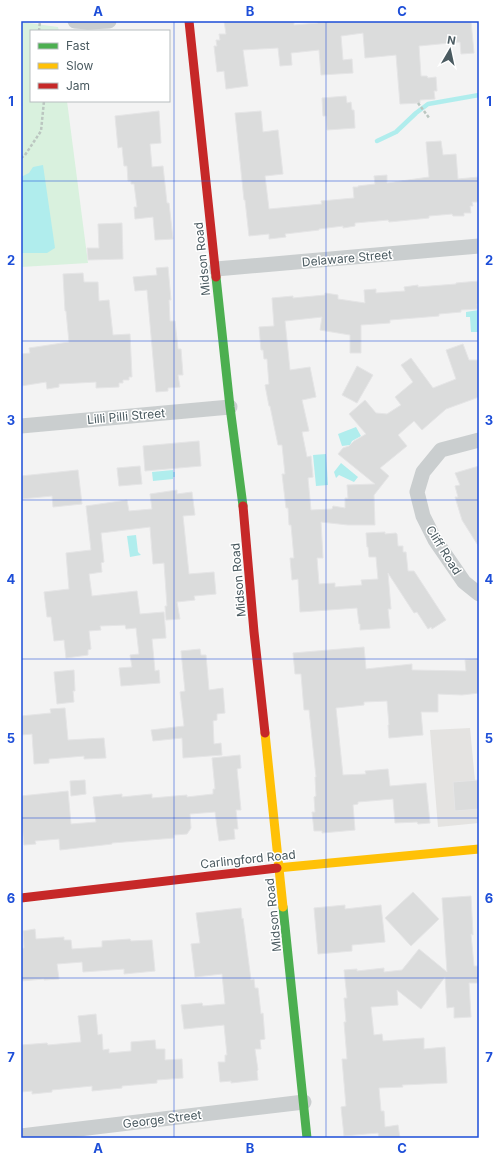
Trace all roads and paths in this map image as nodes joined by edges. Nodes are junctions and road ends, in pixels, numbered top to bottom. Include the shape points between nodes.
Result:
1 (75, 21) edge
2 (109, 21) edge
3 (189, 21) edge
4 (44, 102) edge
5 (418, 103) dead end
6 (429, 118) dead end
7 (21, 158) edge
8 (479, 246) edge
9 (216, 269) junction
10 (230, 407) junction
11 (21, 426) edge
12 (479, 440) edge
13 (479, 594) edge
14 (479, 849) edge
15 (280, 868) junction
16 (21, 898) edge
17 (304, 1102) junction
18 (21, 1136) edge
19 (307, 1138) edge

1 - 2 street
3 - 9 street, Midson Road
4 - 7 path via 41,131
5 - 6 path
8 - 9 street, Delaware Street
9 - 10 street, Midson Road
10 - 11 street, Lilli Pilli Street
10 - 15 street, Midson Road via 243,508
12 - 13 street, Cliff Road via 441,450 423,472 417,492 423,516 435,540 464,582
14 - 15 street, Carlingford Road
15 - 16 street, Carlingford Road
15 - 17 street, Midson Road
17 - 18 street, George Street
17 - 19 street, Midson Road

